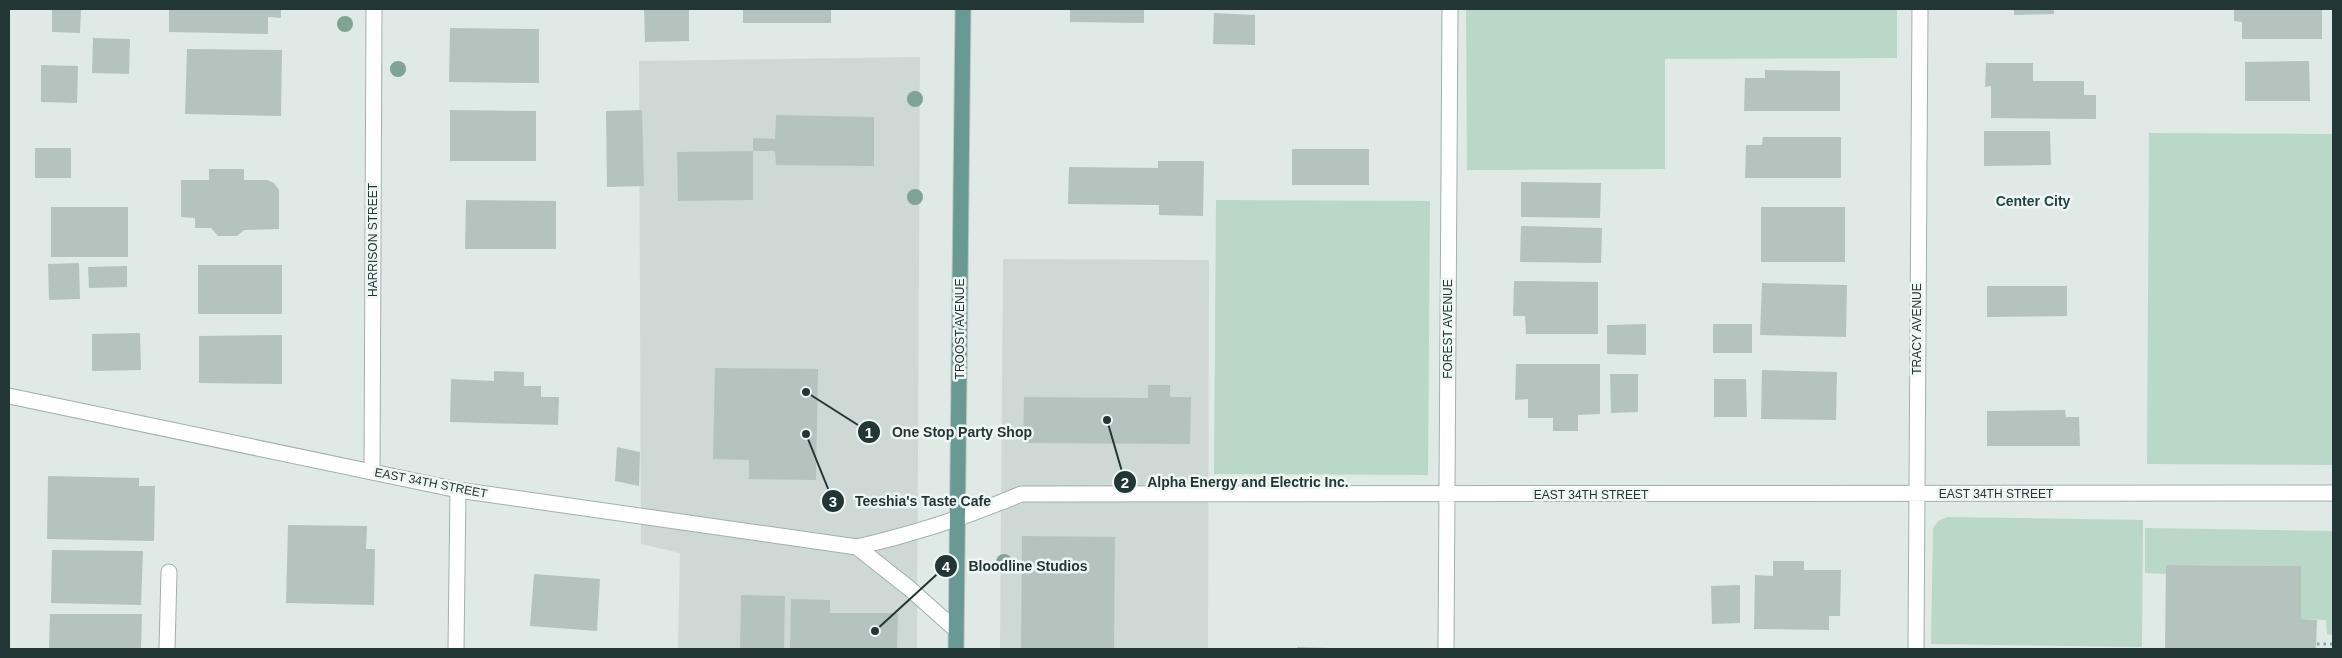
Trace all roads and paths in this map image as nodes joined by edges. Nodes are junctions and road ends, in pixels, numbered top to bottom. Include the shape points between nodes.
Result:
1 (374, 9) edge
2 (963, 9) edge
3 (1450, 9) edge
4 (1920, 9) edge
5 (9, 396) edge
6 (372, 472) junction
7 (458, 490) junction
8 (2333, 493) edge
9 (1916, 494) junction
10 (1447, 495) junction
11 (958, 520) junction
12 (857, 548) junction
13 (169, 572) dead end
14 (956, 630) junction
15 (2316, 644) dead end
16 (2333, 644) edge
17 (167, 649) edge
18 (456, 649) edge
19 (956, 649) edge
20 (1446, 649) edge
21 (1916, 649) edge

1 - 6 street, HARRISON STREET
2 - 11 main road, TROOST AVENUE
3 - 10 street, FOREST AVENUE
4 - 9 street, TRACY AVENUE
5 - 6 street, EAST 34TH STREET
6 - 7 street, EAST 34TH STREET
7 - 12 street, EAST 34TH STREET
7 - 18 street
8 - 9 street, EAST 34TH STREET
9 - 10 street, EAST 34TH STREET
9 - 21 street, TRACY AVENUE
10 - 11 street, EAST 34TH STREET via 1021,494
10 - 20 street, FOREST AVENUE
11 - 12 street, EAST 34TH STREET
11 - 14 main road, TROOST AVENUE
12 - 14 street, EAST 34TH STREET
13 - 17 street
14 - 19 main road, TROOST AVENUE
15 - 16 path

